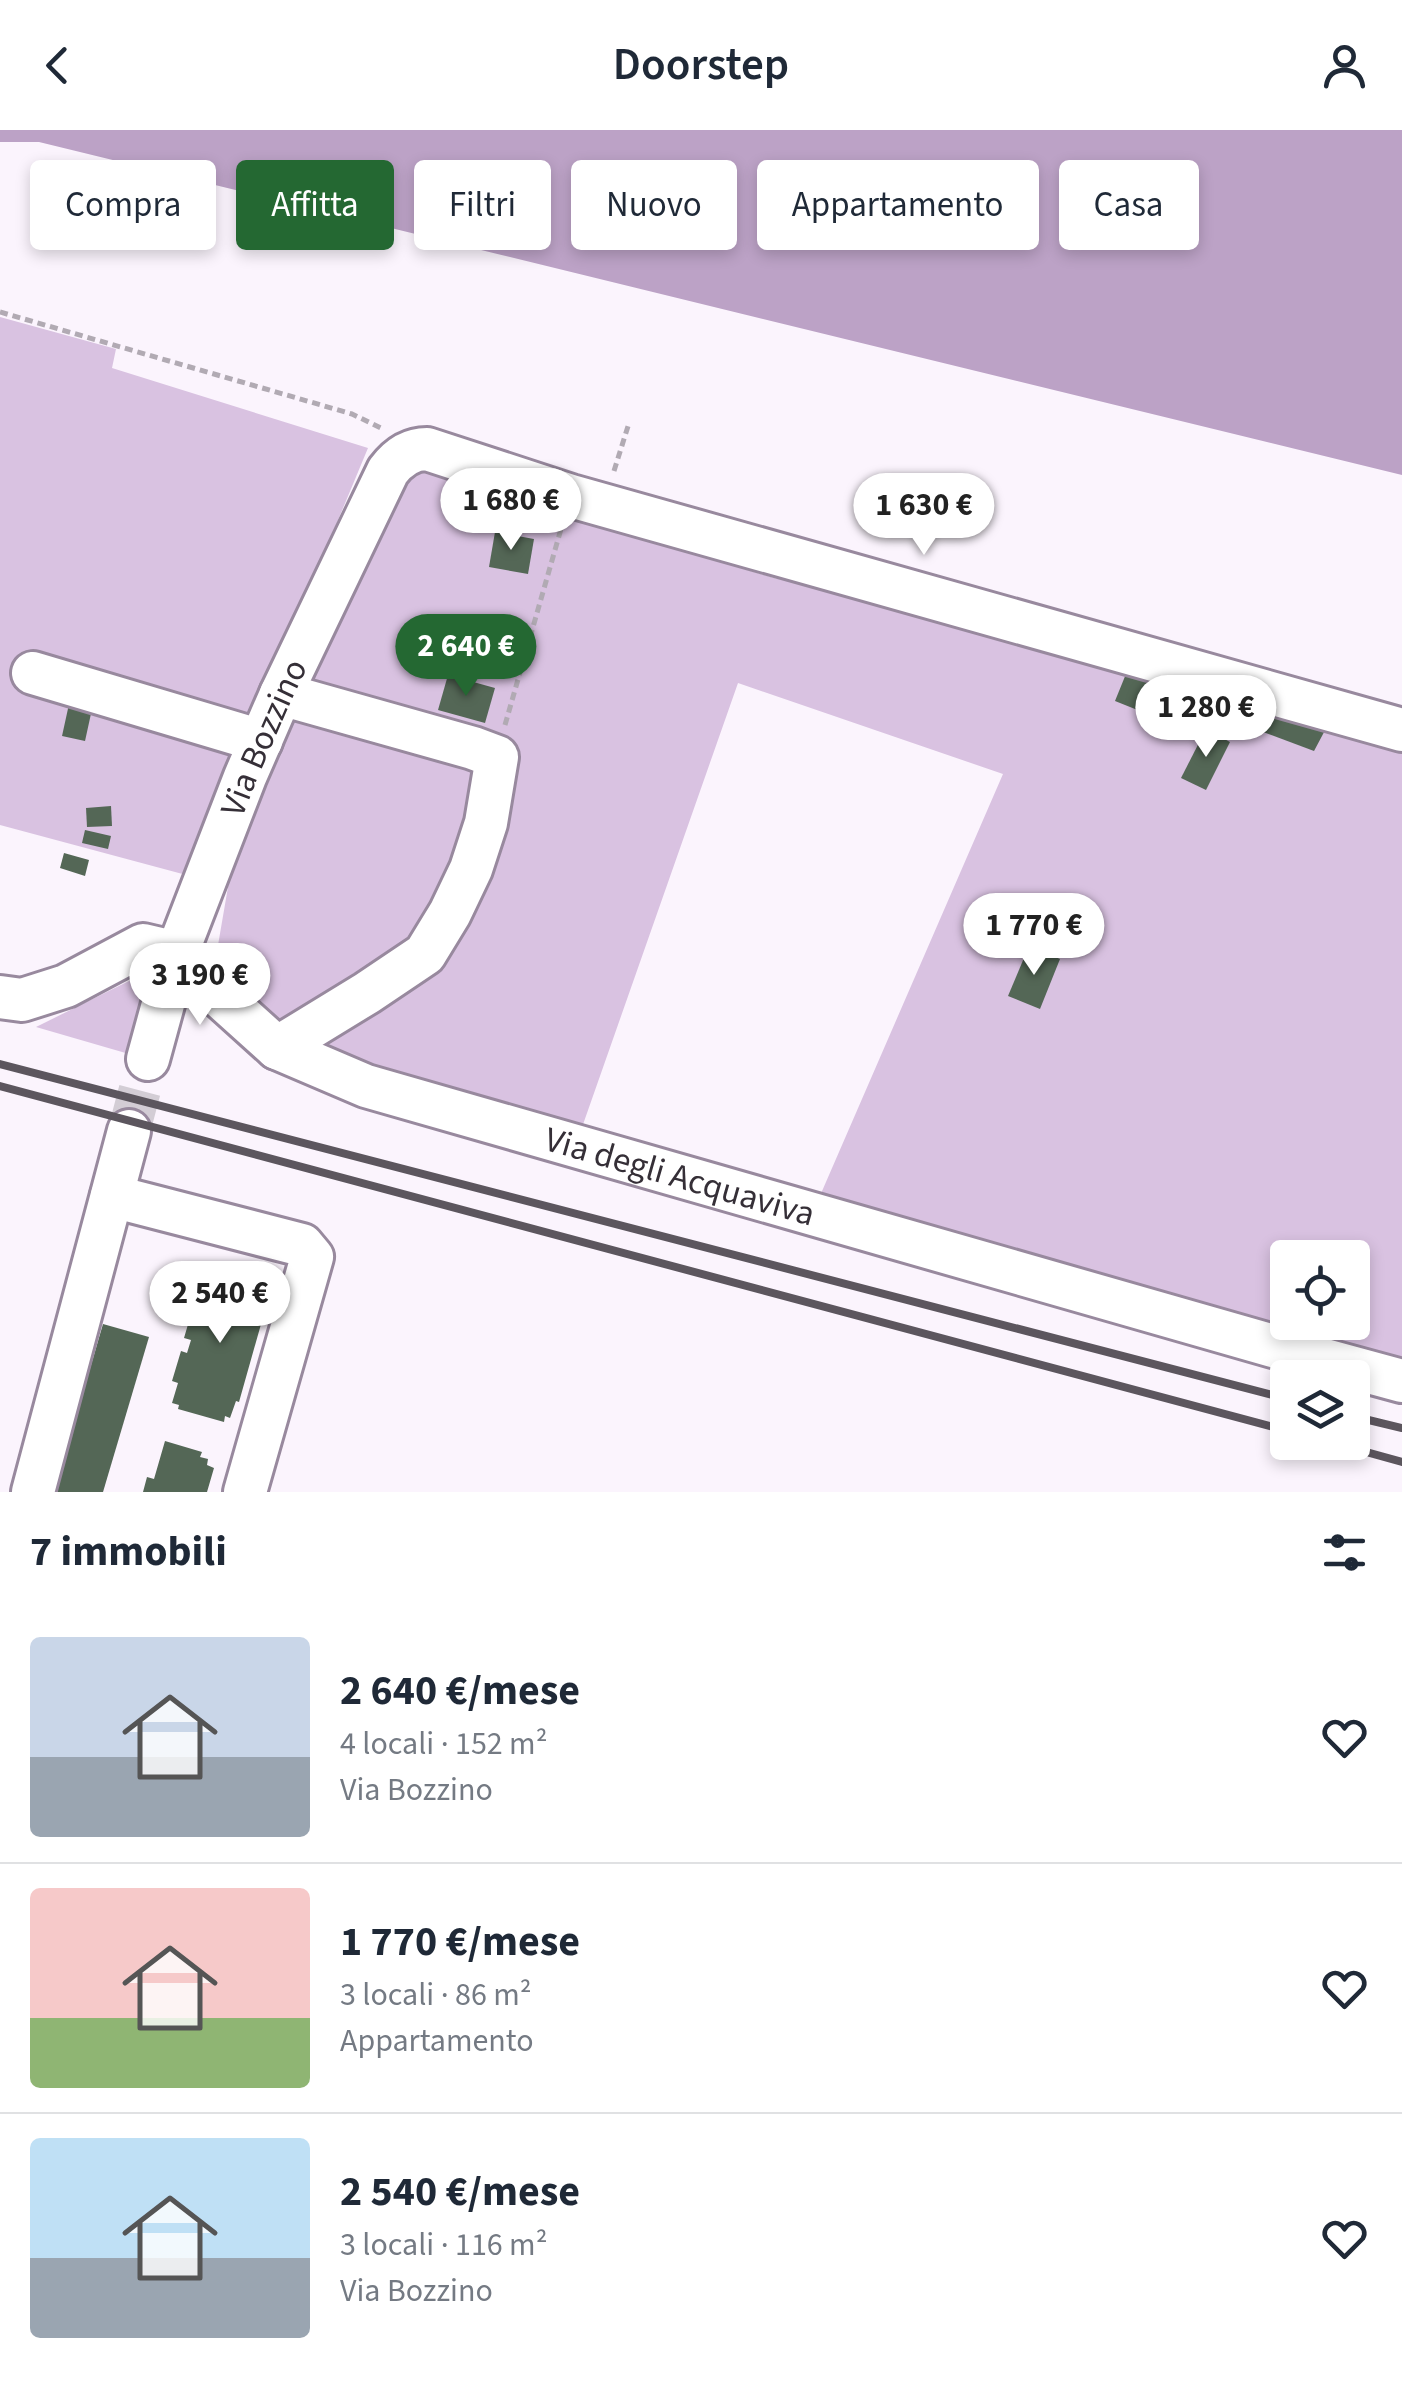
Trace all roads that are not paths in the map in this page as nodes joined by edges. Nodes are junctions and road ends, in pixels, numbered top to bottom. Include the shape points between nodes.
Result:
1 (33, 673) dead end
2 (281, 694) junction
3 (1402, 730) edge
4 (261, 741) junction
5 (176, 954) junction
6 (0, 997) edge
7 (277, 1048) junction
8 (148, 1059) tunnel mouth
9 (129, 1131) tunnel mouth
10 (112, 1196) junction
11 (1402, 1381) edge
12 (33, 1492) edge
13 (244, 1492) edge

1 - 4 street
2 - 3 street, Via Bozzino via 388,471 417,452
2 - 4 street, Via Bozzino
2 - 7 street via 497,757 471,869 425,954
4 - 5 street, Via Bozzino
5 - 6 street via 143,945 66,986 22,1000
5 - 7 street, Via degli Acquaviva
5 - 8 street, Via Bozzino
7 - 11 street, Via degli Acquaviva via 366,1086
9 - 10 street
10 - 12 street
10 - 13 street via 302,1245 312,1257

